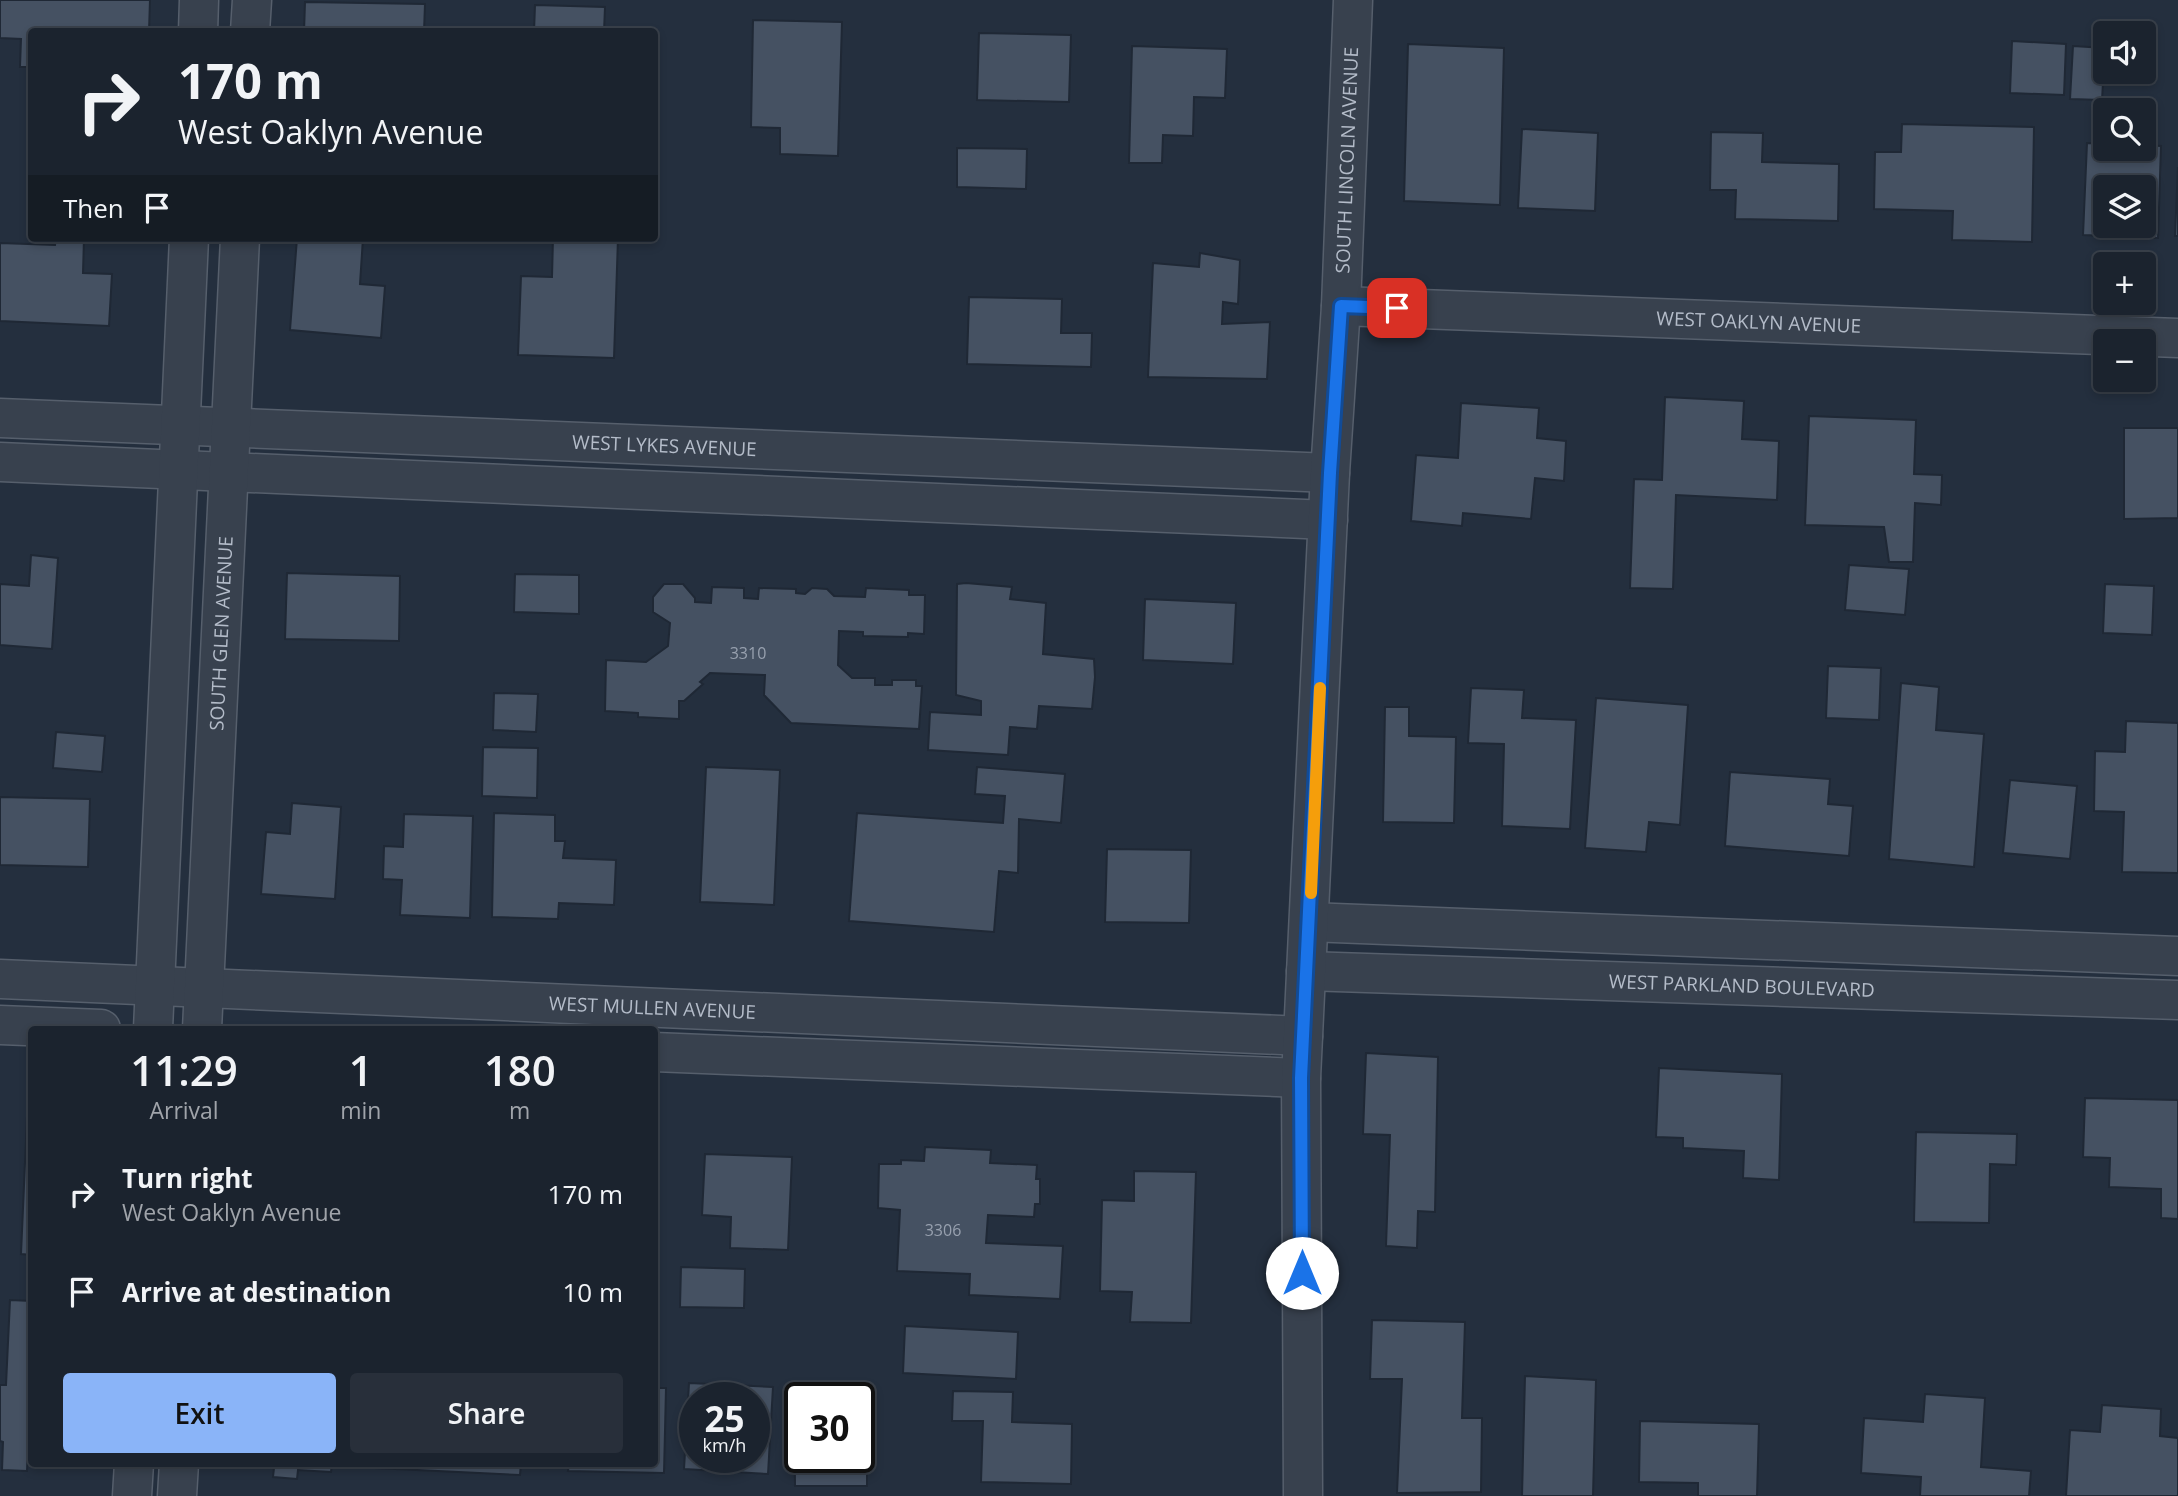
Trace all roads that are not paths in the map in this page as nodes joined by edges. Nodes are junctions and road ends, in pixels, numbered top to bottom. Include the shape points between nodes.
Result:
1 (200, 0) edge
2 (252, 0) edge
3 (1353, 0) edge
4 (198, 28) edge
5 (250, 28) edge
6 (189, 242) edge
7 (240, 242) edge
8 (1341, 306) junction
9 (2178, 338) edge
10 (0, 418) edge
11 (180, 425) junction
12 (231, 429) junction
13 (0, 462) edge
14 (178, 469) junction
15 (229, 471) junction
16 (1330, 473) junction
17 (1328, 520) junction
18 (1309, 922) junction
19 (2178, 956) edge
20 (1307, 971) junction
21 (0, 979) edge
22 (155, 986) junction
23 (204, 988) junction
24 (2178, 1000) edge
25 (0, 1025) edge
26 (28, 1026) edge
27 (153, 1026) edge
28 (202, 1026) edge
29 (1303, 1036) junction
30 (658, 1052) edge
31 (1301, 1078) junction
32 (134, 1467) edge
33 (179, 1467) edge
34 (132, 1496) edge
35 (177, 1496) edge
36 (1304, 1496) edge

1 - 4 street
2 - 5 street
3 - 8 street, SOUTH LINCOLN AVENUE
6 - 11 street
7 - 12 street, SOUTH GLEN AVENUE
8 - 9 street, WEST OAKLYN AVENUE
8 - 16 street, SOUTH LINCOLN AVENUE
10 - 11 street, WEST LYKES AVENUE
11 - 12 street, WEST LYKES AVENUE
11 - 14 street
12 - 15 street, SOUTH GLEN AVENUE
12 - 16 street, WEST LYKES AVENUE
13 - 14 street
14 - 15 street
14 - 22 street
15 - 17 street
15 - 23 street, SOUTH GLEN AVENUE
16 - 17 street, SOUTH LINCOLN AVENUE
17 - 18 street, SOUTH LINCOLN AVENUE
18 - 19 street
18 - 20 street, SOUTH LINCOLN AVENUE
20 - 24 street, WEST PARKLAND BOULEVARD
20 - 29 street, SOUTH LINCOLN AVENUE
21 - 22 street, WEST MULLEN AVENUE
22 - 23 street, WEST MULLEN AVENUE
22 - 27 street
23 - 28 street, SOUTH GLEN AVENUE
23 - 29 street, WEST MULLEN AVENUE
25 - 26 street
29 - 31 street, SOUTH LINCOLN AVENUE
30 - 31 street
31 - 36 street, SOUTH LINCOLN AVENUE
32 - 34 street
33 - 35 street

